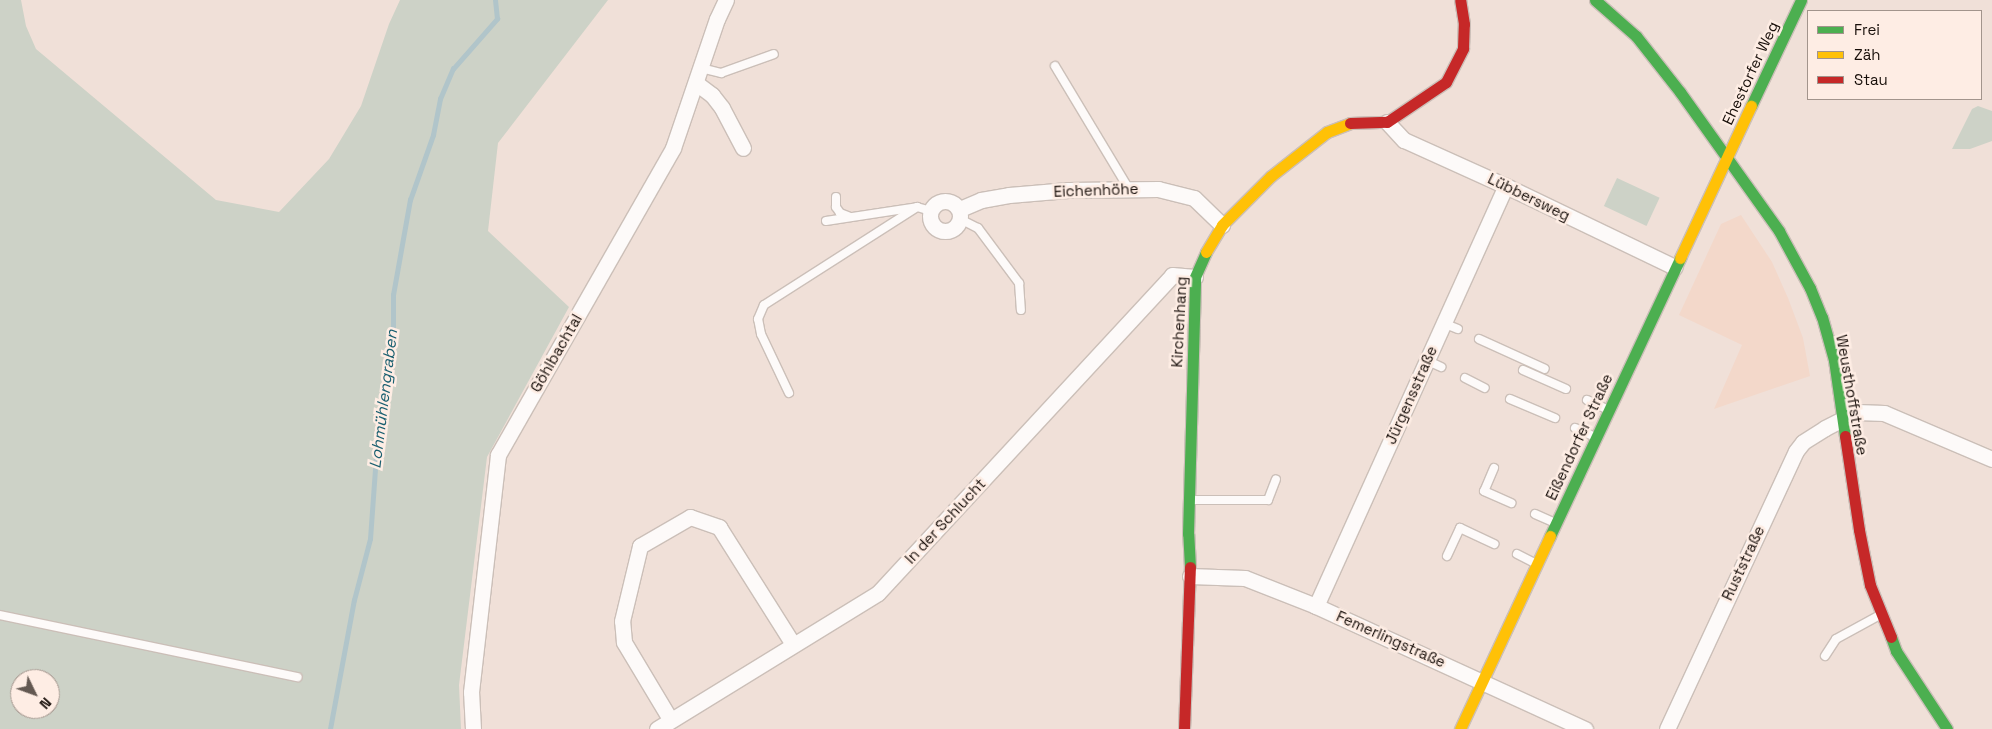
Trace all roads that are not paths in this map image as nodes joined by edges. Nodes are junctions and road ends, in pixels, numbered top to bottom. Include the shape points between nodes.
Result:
1 (726, 0) edge
2 (1460, 0) edge
3 (1595, 0) edge
4 (1801, 0) edge
5 (774, 54) dead end
6 (1055, 66) dead end
7 (699, 76) junction
8 (1387, 122) junction
9 (743, 148) dead end
10 (1728, 159) junction
11 (1506, 186) junction
12 (1129, 189) junction
13 (836, 196) dead end
14 (924, 209) junction
15 (960, 214) junction
16 (850, 217) junction
17 (826, 220) dead end
18 (1222, 225) junction
19 (1674, 267) junction
20 (1195, 277) junction
21 (1021, 310) dead end
22 (1443, 323) junction
23 (1458, 329) dead end
24 (1479, 339) dead end
25 (1426, 360) junction
26 (1441, 367) dead end
27 (1545, 369) dead end
28 (1523, 370) dead end
29 (1464, 378) dead end
30 (1485, 388) dead end
31 (1566, 389) dead end
32 (789, 393) dead end
33 (1510, 399) dead end
34 (1588, 400) dead end
35 (1608, 410) junction
36 (1555, 418) dead end
37 (1844, 418) junction
38 (1575, 428) dead end
39 (1595, 437) junction
40 (1992, 459) edge
41 (1494, 468) dead end
42 (1276, 479) dead end
43 (1189, 500) junction
44 (1511, 503) dead end
45 (1535, 514) dead end
46 (1555, 523) junction
47 (1494, 544) dead end
48 (1517, 554) dead end
49 (1447, 556) dead end
50 (1537, 564) junction
51 (1190, 576) junction
52 (1316, 606) junction
53 (0, 615) edge
54 (1880, 615) junction
55 (793, 644) junction
56 (1825, 656) dead end
57 (298, 677) dead end
58 (1483, 680) junction
59 (670, 719) junction
60 (473, 729) edge
61 (657, 729) edge
62 (1184, 729) edge
63 (1460, 729) edge
64 (1585, 729) edge
65 (1667, 729) edge
66 (1947, 729) edge

1 - 7 street, Göhlbachtal
2 - 8 street via 1465,36 1452,72 1446,82 1428,96
3 - 10 street, Weusthoffstraße via 1621,21 1648,50
4 - 10 street, Ehestorfer Weg
5 - 7 lane via 721,73
6 - 12 lane
7 - 9 street via 722,108
7 - 60 street, Göhlbachtal via 673,148 498,455 471,692
8 - 11 street, Lübbersweg via 1404,140
8 - 18 street, Kirchenhang via 1354,122 1327,132 1271,176
10 - 19 street, Eißendorfer Straße
10 - 37 street, Weusthoffstraße via 1779,231 1810,288 1822,316 1834,360
11 - 19 street, Lübbersweg
11 - 22 street, Jürgensstraße
12 - 15 street, Eichenhöhe via 1009,195 981,200
12 - 18 street, Eichenhöhe via 1158,189 1194,198
13 - 16 lane via 840,214
14 - 15 street via 945,200 956,204
14 - 15 street, Eichenhöhe via 933,226 944,231 956,227
14 - 16 lane
14 - 32 lane via 764,305 758,319 761,334
15 - 21 lane via 978,228 1019,283
16 - 17 lane
18 - 20 street, Kirchenhang via 1207,248
19 - 35 street, Eißendorfer Straße
20 - 43 street, Kirchenhang
20 - 55 street, In der Schlucht via 1172,275 892,579 869,600
22 - 23 lane
22 - 25 street, Jürgensstraße
24 - 27 lane
25 - 26 lane
25 - 52 street, Jürgensstraße
28 - 31 lane
29 - 30 lane
33 - 36 lane
34 - 35 lane
35 - 39 street, Eißendorfer Straße
37 - 40 street, Ruststraße via 1857,412 1884,413
37 - 54 street, Weusthoffstraße via 1859,530 1870,585
37 - 65 street, Ruststraße via 1811,436 1796,451
38 - 39 lane
39 - 46 street, Eißendorfer Straße
41 - 44 lane via 1484,491
42 - 43 lane via 1268,500
43 - 51 street, Kirchenhang
45 - 46 lane
46 - 50 street, Eißendorfer Straße
47 - 49 lane via 1460,528
48 - 50 lane
50 - 58 street, Eißendorfer Straße
51 - 52 street, Femerlingstraße via 1245,578
51 - 62 street, Kirchenhang
52 - 58 street, Femerlingstraße
53 - 57 lane
54 - 56 lane via 1836,639
54 - 66 street, Weusthoffstraße via 1896,651
55 - 59 street, In der Schlucht
55 - 59 street via 719,527 690,516 640,546 622,621 624,642
58 - 63 street, Eißendorfer Straße
58 - 64 street, Femerlingstraße
59 - 61 street, In der Schlucht

